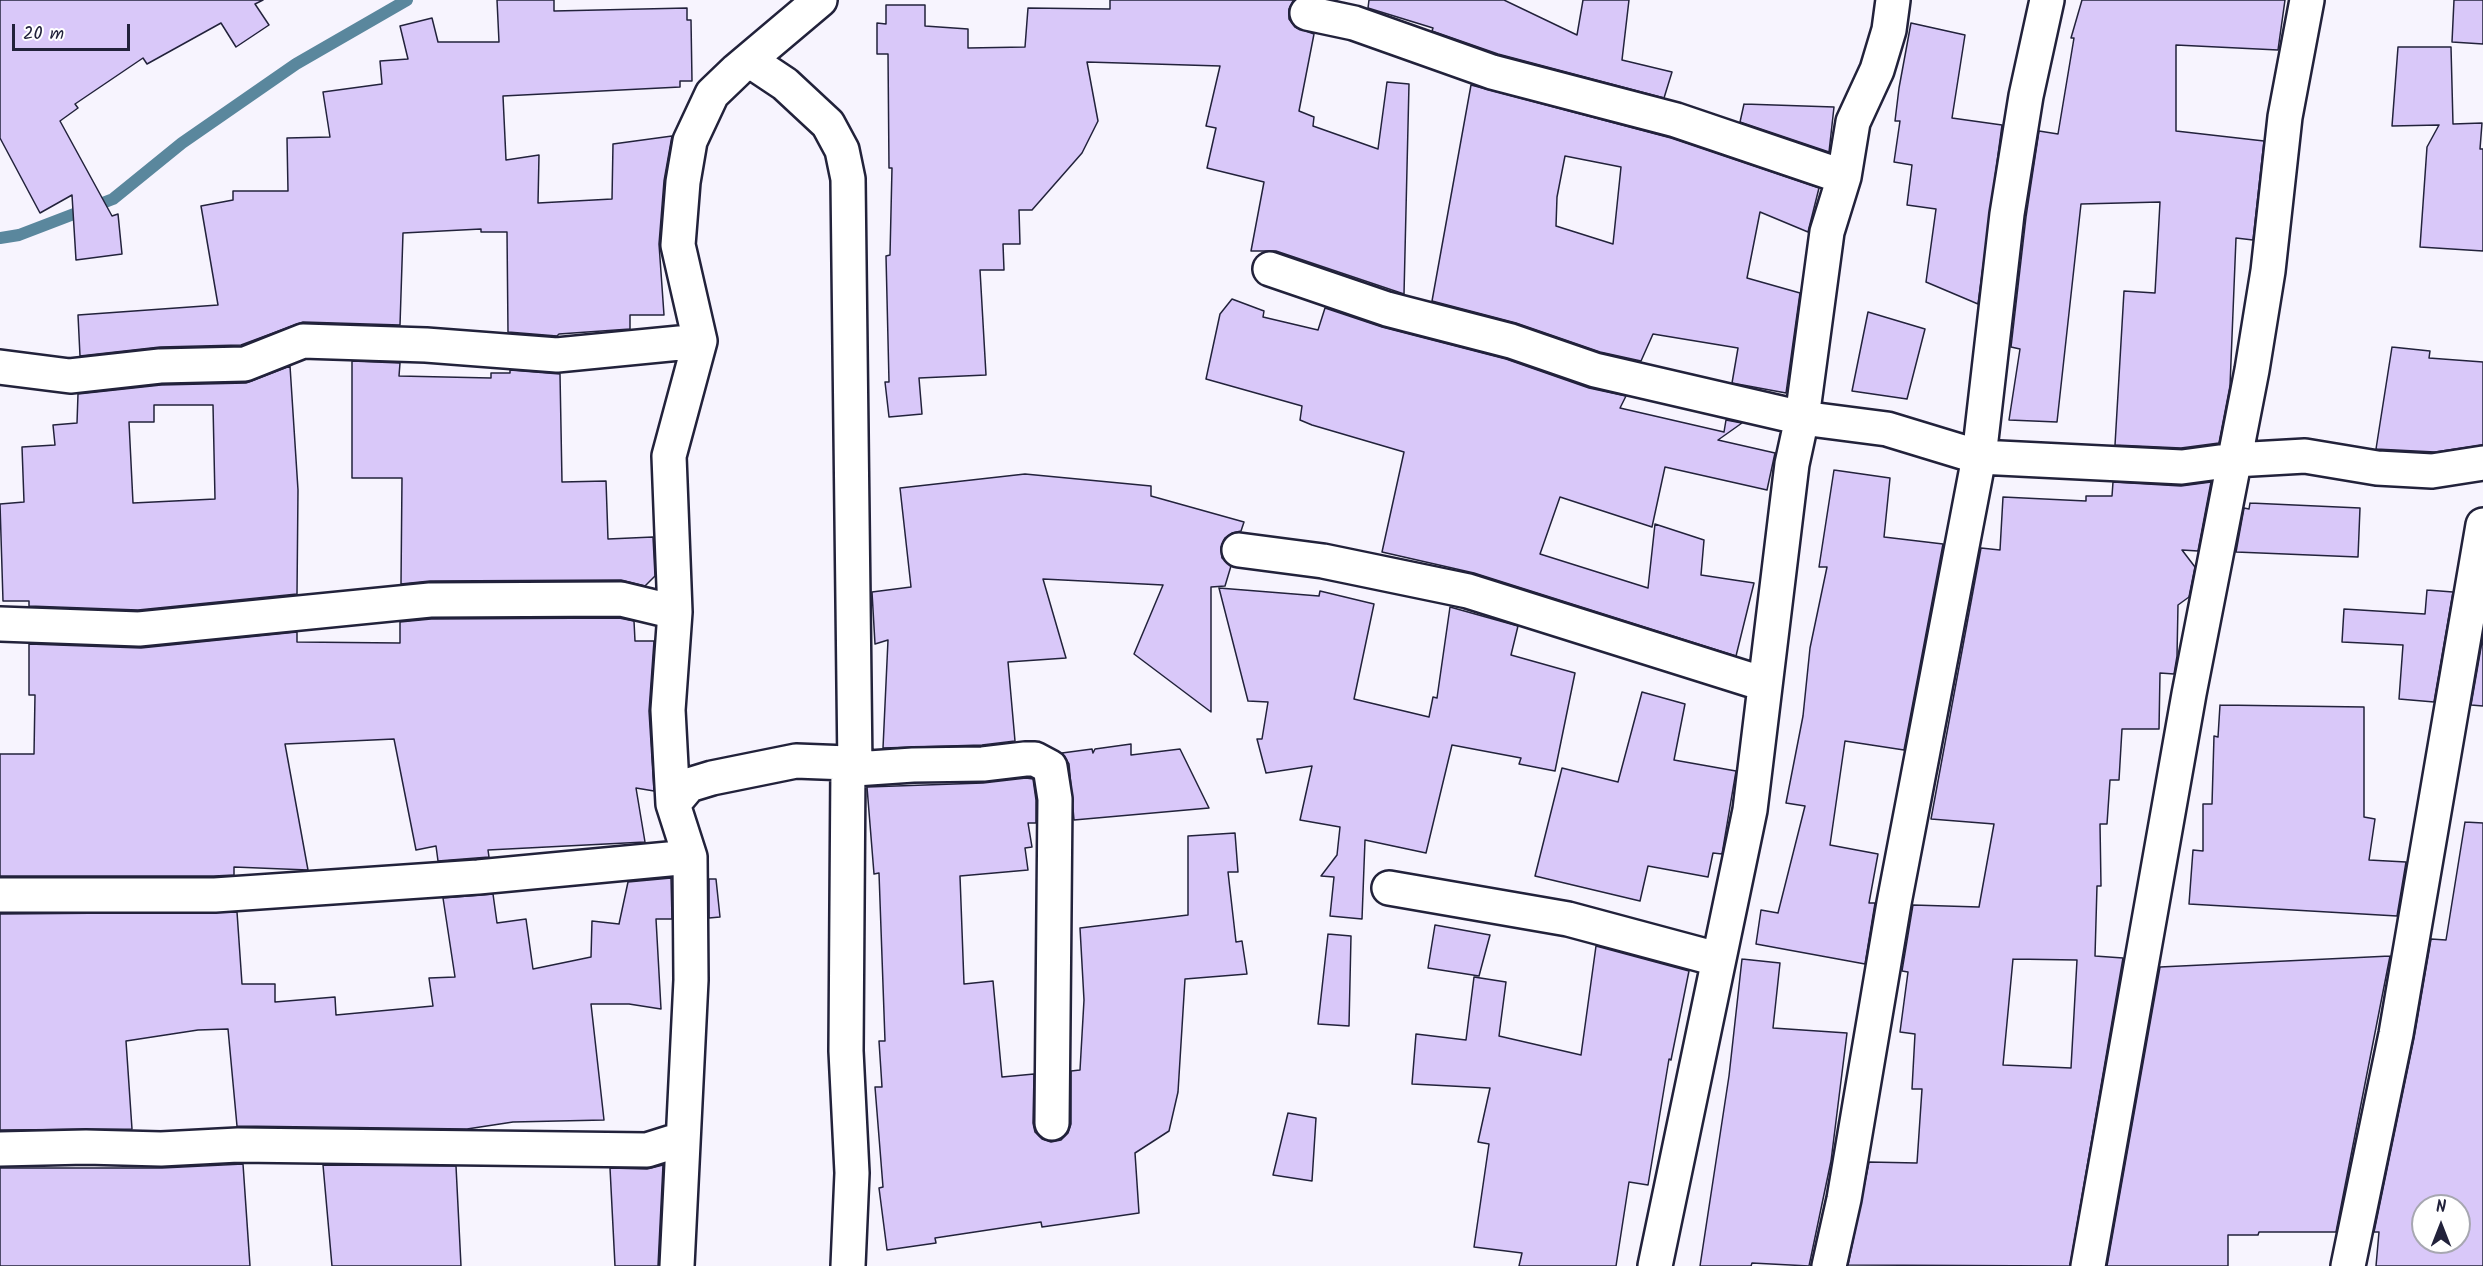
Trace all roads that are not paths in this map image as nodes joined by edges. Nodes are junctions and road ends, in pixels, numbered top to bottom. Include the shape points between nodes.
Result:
1 (820, 0) edge
2 (1893, 0) edge
3 (2047, 0) edge
4 (2307, 0) edge
5 (1307, 13) dead end
6 (749, 60) junction
7 (1844, 177) junction
8 (1270, 269) dead end
9 (700, 341) junction
10 (0, 367) edge
11 (1802, 418) junction
12 (1979, 457) junction
13 (2234, 460) junction
14 (2483, 463) edge
15 (2483, 525) edge
16 (1239, 550) dead end
17 (675, 612) junction
18 (0, 624) edge
19 (1764, 684) junction
20 (851, 766) junction
21 (673, 804) junction
22 (690, 857) junction
23 (1389, 888) dead end
24 (0, 895) edge
25 (1717, 958) junction
26 (1052, 1123) dead end
27 (682, 1139) junction
28 (0, 1149) edge
29 (678, 1266) edge
30 (848, 1266) edge
31 (1655, 1266) edge
32 (1829, 1266) edge
33 (2088, 1266) edge
34 (2348, 1266) edge

1 - 6 street
2 - 7 street via 1889,30 1876,70 1853,122
3 - 12 street via 2026,96 2007,214
4 - 13 street via 2285,117 2264,293
5 - 7 street via 1354,23 1492,72 1676,120
6 - 9 street via 712,94 690,141 678,245
6 - 20 street via 785,84 828,124 842,150 848,179
7 - 11 street via 1827,232
8 - 11 street via 1387,309 1511,341 1594,370
9 - 10 street via 556,355 303,341 245,363 160,366 70,376
9 - 17 street via 669,456
11 - 12 street via 1887,429
11 - 19 street via 1792,464
12 - 13 street via 2182,467
12 - 32 street
13 - 14 street via 2305,456 2378,468 2432,471
13 - 33 street
15 - 34 street via 2396,1034
16 - 19 street via 1323,561 1468,591
17 - 18 street via 621,599 430,600 139,629
17 - 21 street via 668,710
19 - 25 street via 1750,810
20 - 21 street via 796,761 712,778 689,785
20 - 26 street via 983,764 1035,759 1050,767 1056,799
20 - 30 street via 846,1051 852,1173
21 - 22 street
22 - 24 street via 478,877 227,894
22 - 27 street via 691,980
23 - 25 street via 1568,919
25 - 31 street
27 - 28 street via 647,1150 238,1145
27 - 29 street

